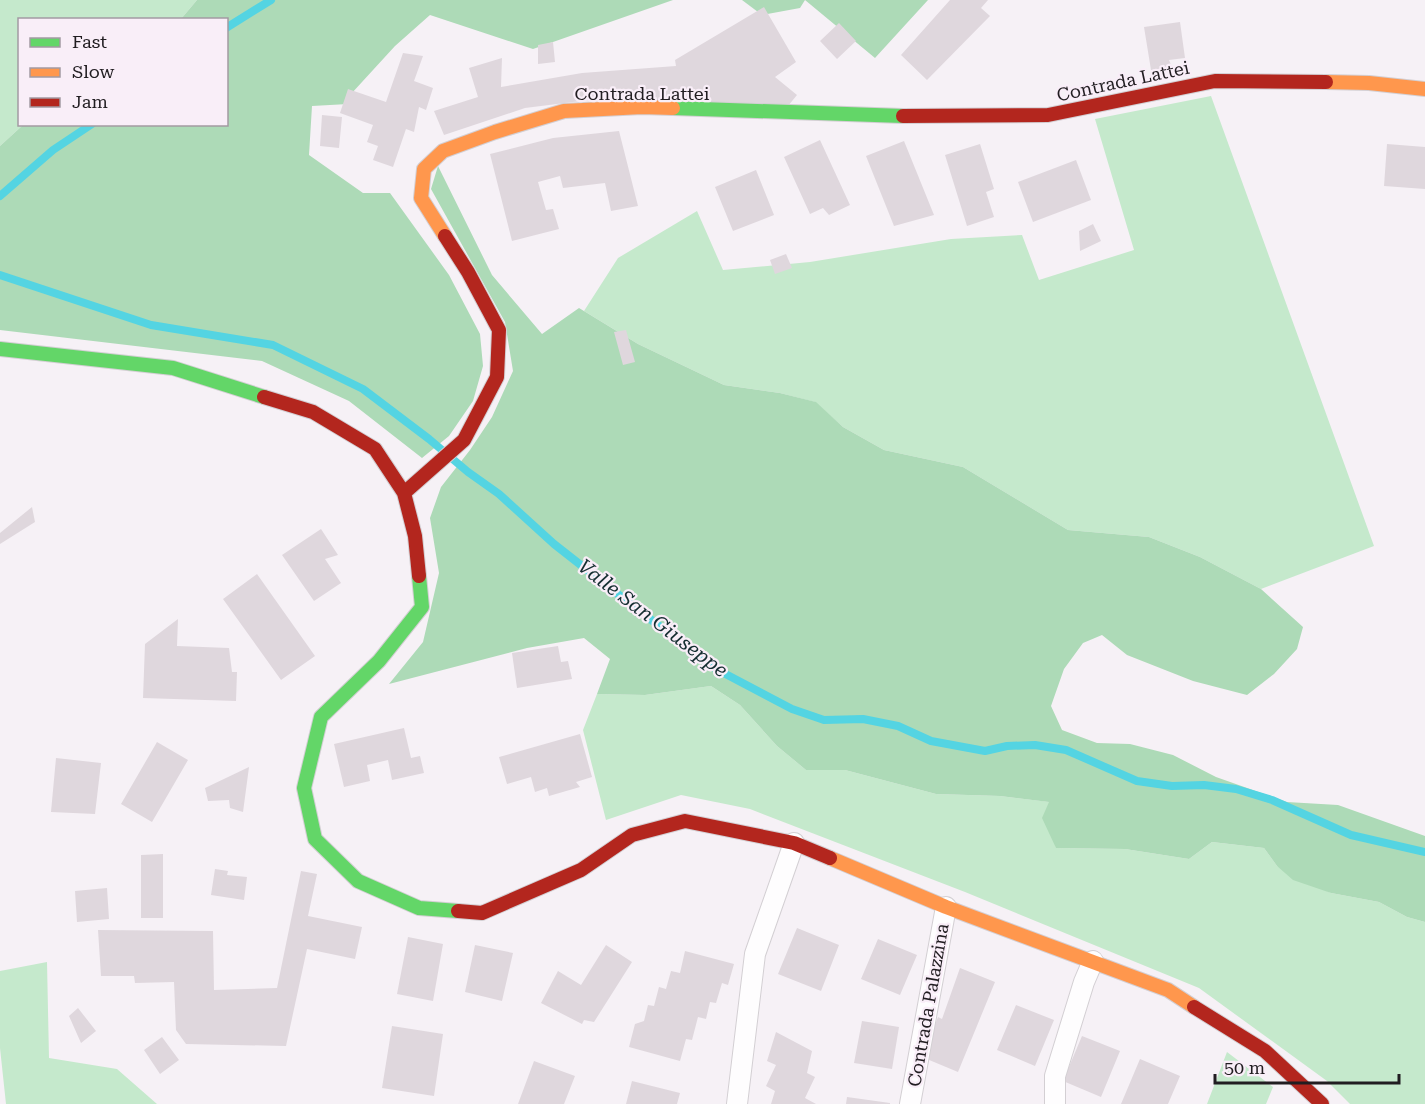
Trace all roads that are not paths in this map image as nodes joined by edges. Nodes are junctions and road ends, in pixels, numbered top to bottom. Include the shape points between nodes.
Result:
1 (1425, 89) edge
2 (0, 349) edge
3 (404, 493) junction
4 (794, 843) junction
5 (946, 907) junction
6 (1093, 961) junction
7 (737, 1104) edge
8 (910, 1104) edge
9 (1055, 1104) edge
10 (1322, 1104) edge

1 - 3 street, Contrada Lattei via 1369,83 1215,81 1048,115 914,116 642,107 564,111 443,151 424,169 421,198 499,330 496,377 464,440
2 - 3 street, Contrada Palazzina via 173,368 313,412 375,449
3 - 4 street, Contrada Palazzina via 415,536 422,607 379,661 321,717 304,788 315,839 358,881 419,909 482,913 581,870 632,836 685,820
4 - 5 street, Contrada Palazzina
4 - 7 street via 755,954
5 - 6 street, Contrada Palazzina
5 - 8 street, Contrada Palazzina
6 - 9 street via 1055,1076
6 - 10 street, Contrada Palazzina via 1168,990 1265,1051

